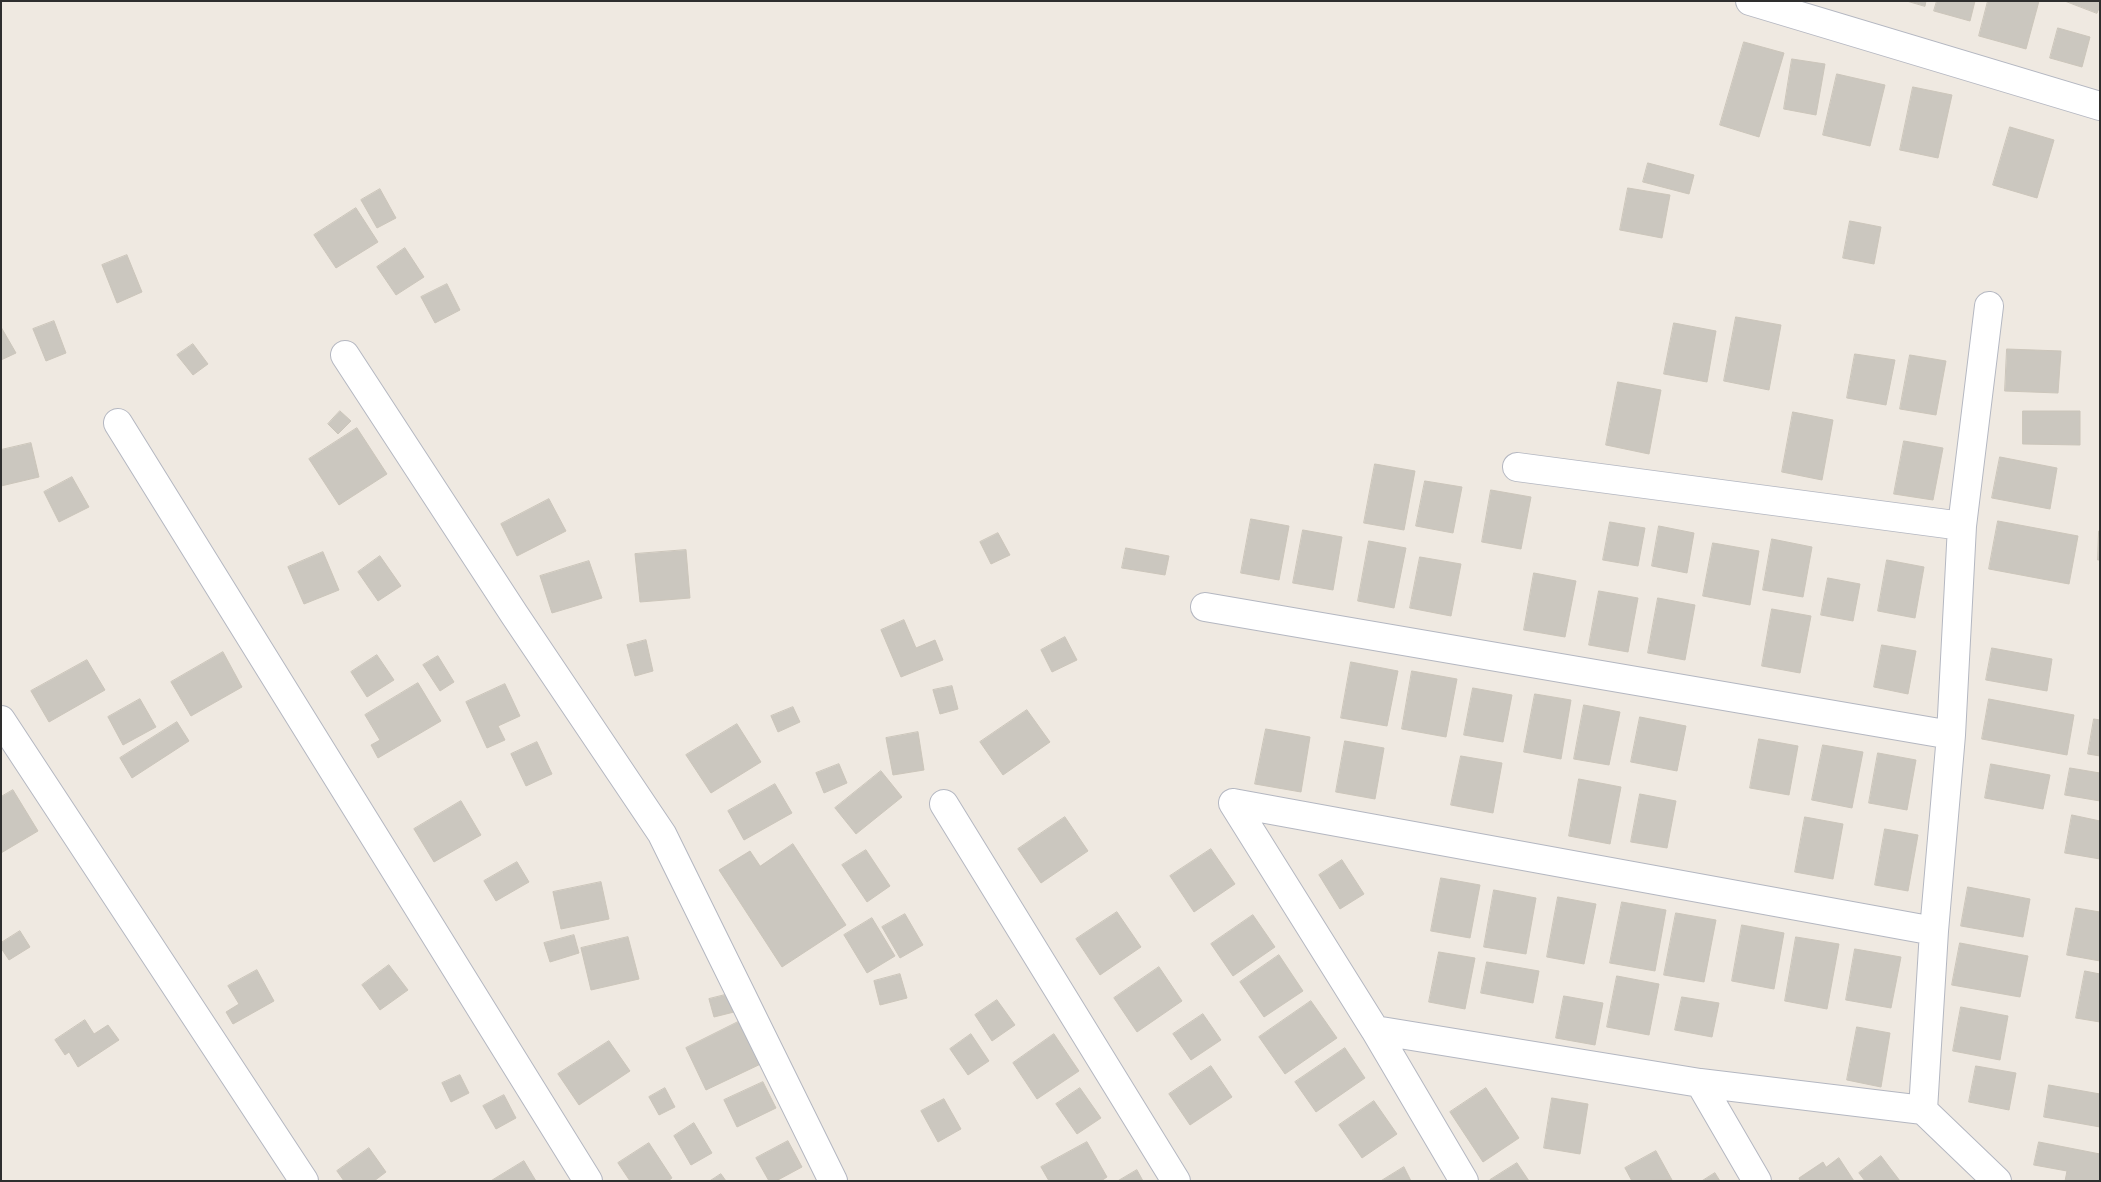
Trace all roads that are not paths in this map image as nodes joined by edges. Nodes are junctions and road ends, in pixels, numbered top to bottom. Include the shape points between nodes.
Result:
1 (1750, 1) edge
2 (2100, 106) edge
3 (1989, 306) dead end
4 (345, 355) dead end
5 (118, 423) dead end
6 (1517, 467) dead end
7 (1962, 526) junction
8 (1205, 607) dead end
9 (1, 720) edge
10 (1951, 735) junction
11 (944, 804) dead end
12 (1934, 931) junction
13 (1375, 1030) junction
14 (1700, 1083) junction
15 (1923, 1110) junction
16 (304, 1181) edge
17 (588, 1181) edge
18 (833, 1181) edge
19 (1176, 1181) edge
20 (1464, 1181) edge
21 (1757, 1181) edge
22 (1997, 1181) edge

1 - 2 street
3 - 7 street
4 - 18 street via 662,834
5 - 17 street
6 - 7 street
7 - 10 street
8 - 10 street
9 - 16 street
10 - 12 street
11 - 19 street
12 - 13 street via 1233,803
12 - 15 street
13 - 14 street
13 - 20 street
14 - 15 street
14 - 21 street
15 - 22 street

